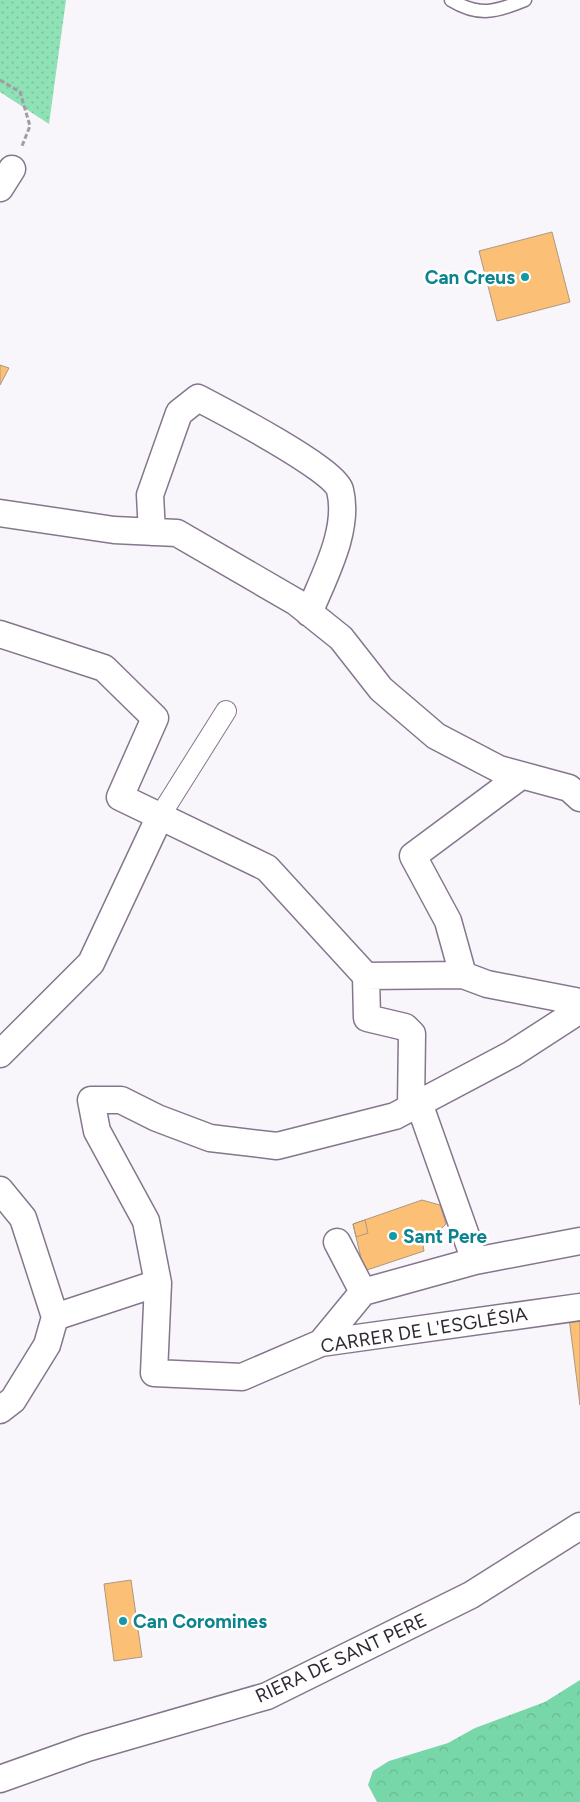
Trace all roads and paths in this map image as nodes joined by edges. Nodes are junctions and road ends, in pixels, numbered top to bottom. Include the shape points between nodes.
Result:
1 (451, 0) edge
2 (525, 0) edge
3 (0, 80) edge
4 (6, 179) edge
5 (0, 513) edge
6 (152, 532) junction
7 (309, 613) junction
8 (0, 634) edge
9 (226, 711) dead end
10 (522, 775) junction
11 (576, 788) edge
12 (160, 816) junction
13 (366, 976) junction
14 (463, 976) junction
15 (580, 1002) edge
16 (580, 1010) edge
17 (0, 1054) edge
18 (415, 1105) junction
19 (0, 1190) edge
20 (580, 1241) edge
21 (337, 1242) dead end
22 (475, 1261) junction
23 (158, 1283) junction
24 (363, 1292) junction
25 (580, 1307) edge
26 (55, 1317) junction
27 (320, 1343) junction
28 (0, 1410) edge
29 (580, 1526) edge
30 (0, 1779) edge

1 - 2 lane via 468,10 500,10
3 - 4 path via 20,92 30,126
5 - 6 street via 114,530
6 - 7 street via 177,533 296,602
6 - 7 street via 150,495 179,413 198,398 321,469 340,487 343,508 340,532
7 - 10 street via 341,638 381,689 436,736 499,768
8 - 12 street via 104,668 155,718 120,797
9 - 12 street
10 - 11 street
10 - 14 street via 413,856 448,920
12 - 13 street via 267,868
12 - 17 street via 91,963
13 - 14 street
13 - 18 street via 367,1018 405,1027 412,1034
14 - 15 street via 486,984
16 - 18 street via 512,1054
18 - 22 street
18 - 23 street via 395,1116 277,1146 210,1138 121,1100 92,1100 97,1131 146,1221
19 - 26 street via 23,1218
20 - 22 street
21 - 24 street
22 - 24 street
23 - 26 street
23 - 27 street, CARRER DE L'ESGLÉSIA via 154,1373 242,1377
24 - 27 street
25 - 27 street, CARRER DE L'ESGLÉSIA
26 - 28 street via 47,1345 13,1400
29 - 30 street, RIERA DE SANT PERE via 471,1595 267,1696 87,1748

